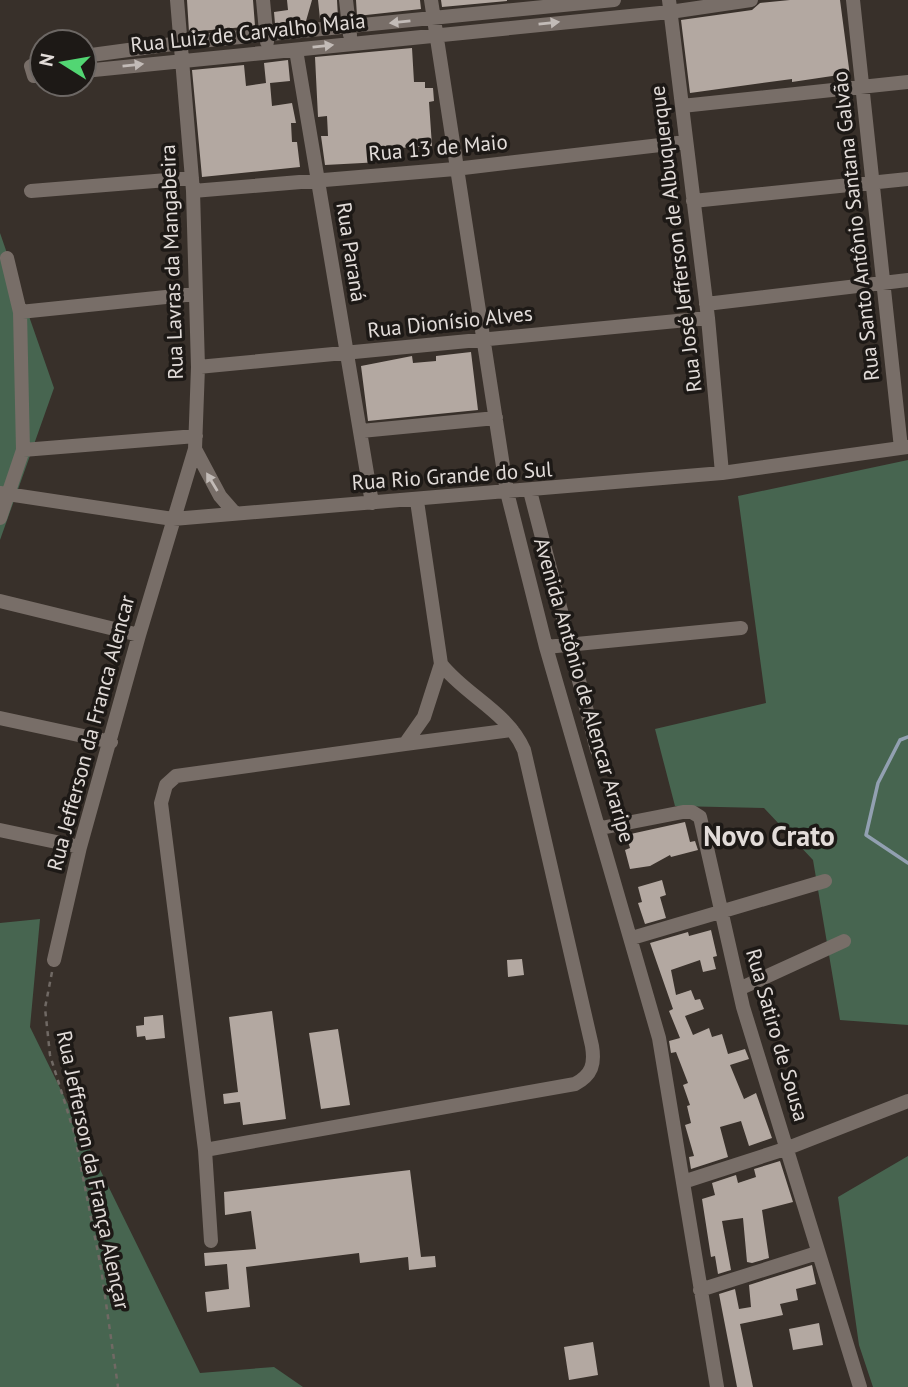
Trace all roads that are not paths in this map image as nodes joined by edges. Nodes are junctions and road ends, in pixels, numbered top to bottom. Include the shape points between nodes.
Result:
1 (177, 0) edge
2 (263, 0) edge
3 (346, 0) edge
4 (431, 0) edge
5 (605, 0) edge
6 (614, 0) edge
7 (751, 0) edge
8 (853, 0) edge
9 (696, 4) edge
10 (517, 5) edge
11 (669, 6) edge
12 (607, 17) junction
13 (432, 19) junction
14 (520, 26) junction
15 (349, 27) junction
16 (266, 34) junction
17 (435, 36) junction
18 (180, 43) junction
19 (351, 43) junction
20 (296, 50) junction
21 (268, 51) junction
22 (98, 54) edge
23 (182, 60) junction
24 (98, 69) edge
25 (908, 82) edge
26 (861, 88) junction
27 (682, 107) junction
28 (686, 142) junction
29 (455, 169) junction
30 (908, 178) edge
31 (318, 179) junction
32 (871, 183) junction
33 (192, 185) junction
34 (31, 191) dead end
35 (693, 201) junction
36 (7, 258) dead end
37 (908, 280) edge
38 (883, 283) junction
39 (195, 294) junction
40 (707, 311) junction
41 (20, 312) junction
42 (481, 339) junction
43 (347, 355) junction
44 (198, 367) junction
45 (496, 418) junction
46 (361, 431) junction
47 (196, 443) junction
48 (904, 448) edge
49 (23, 450) junction
50 (722, 473) junction
51 (530, 491) junction
52 (507, 492) junction
53 (4, 493) edge
54 (417, 501) junction
55 (372, 503) junction
56 (234, 512) junction
57 (0, 518) edge
58 (173, 519) junction
59 (0, 601) edge
60 (741, 628) dead end
61 (139, 635) junction
62 (568, 645) junction
63 (546, 648) junction
64 (440, 664) junction
65 (0, 718) edge
66 (512, 730) junction
67 (111, 742) junction
68 (405, 744) junction
69 (597, 750) dead end
70 (601, 828) junction
71 (0, 830) edge
72 (80, 847) junction
73 (825, 881) dead end
74 (721, 912) junction
75 (632, 938) junction
76 (844, 941) dead end
77 (54, 960) road end
78 (738, 989) junction
79 (908, 1101) edge
80 (788, 1148) junction
81 (205, 1150) junction
82 (683, 1182) junction
83 (211, 1241) dead end
84 (818, 1258) junction
85 (700, 1290) junction
86 (717, 1387) edge
87 (860, 1387) edge

1 - 18 street, Rua Lavras da Mangabeira
2 - 16 street
3 - 15 street
4 - 13 street, Avenida Antônio de Alencar Araripe
5 - 6 street, Rua Luiz de Carvalho Maia
5 - 10 street, Rua Luiz de Carvalho Maia
5 - 12 street
7 - 9 street, Rua Luiz de Carvalho Maia
8 - 26 street, Rua Santo Antônio Santana Galvão
9 - 11 street, Rua Luiz de Carvalho Maia
10 - 13 street, Rua Luiz de Carvalho Maia
10 - 14 street
11 - 12 street, Rua Luiz de Carvalho Maia
11 - 27 street, Rua José Jefferson de Albuquerque
14 -> 12 street, Rua Luiz de Carvalho Maia
13 -> 15 street, Rua Luiz de Carvalho Maia
13 - 17 street, Avenida Antônio de Alencar Araripe
14 - 17 street, Rua Luiz de Carvalho Maia
15 - 16 street, Rua Luiz de Carvalho Maia
15 - 19 street
16 - 18 street, Rua Luiz de Carvalho Maia
16 - 21 street
17 - 19 street, Rua Luiz de Carvalho Maia
17 - 29 street, Avenida Antônio de Alencar Araripe
18 - 22 street, Rua Luiz de Carvalho Maia
18 - 23 street, Rua Lavras da Mangabeira
20 -> 19 street, Rua Luiz de Carvalho Maia
20 - 21 street, Rua Luiz de Carvalho Maia
20 - 31 street, Rua Paraná
21 - 23 street, Rua Luiz de Carvalho Maia
24 -> 23 street, Rua Luiz de Carvalho Maia
23 - 33 street, Rua Lavras da Mangabeira
25 - 26 street
26 - 27 street
26 - 32 street, Rua Santo Antônio Santana Galvão
27 - 28 street, Rua José Jefferson de Albuquerque
28 - 29 street, Rua 13 de Maio
28 - 35 street, Rua José Jefferson de Albuquerque
29 - 31 street, Rua 13 de Maio
29 - 42 street, Avenida Antônio de Alencar Araripe
30 - 32 street
31 - 33 street, Rua 13 de Maio
31 - 43 street, Rua Paraná
32 - 35 street
32 - 38 street, Rua Santo Antônio Santana Galvão
33 - 34 street, Rua 13 de Maio
33 - 39 street, Rua Lavras da Mangabeira
35 - 40 street, Rua José Jefferson de Albuquerque
36 - 41 street
37 - 38 street, Rua Dionísio Alves
38 - 40 street, Rua Dionísio Alves
38 - 48 street, Rua Santo Antônio Santana Galvão
39 - 41 street
39 - 44 street, Rua Lavras da Mangabeira
40 - 42 street, Rua Dionísio Alves
40 - 50 street, Rua José Jefferson de Albuquerque
41 - 49 street
42 - 43 street, Rua Dionísio Alves
42 - 45 street, Avenida Antônio de Alencar Araripe
43 - 44 street, Rua Dionísio Alves
43 - 46 street, Rua Paraná
44 - 47 street, Rua Lavras da Mangabeira
45 - 46 street
45 - 52 street, Avenida Antônio de Alencar Araripe
46 - 55 street, Rua Paraná
47 - 49 street
56 -> 47 street via 220,496
47 - 58 street, Rua Lavras da Mangabeira
48 - 50 street, Rua Rio Grande do Sul
49 - 53 street
50 - 51 street, Rua Rio Grande do Sul
51 - 52 street, Rua Rio Grande do Sul
51 - 62 street
52 - 54 street, Rua Rio Grande do Sul
52 - 63 street, Avenida Antônio de Alencar Araripe
53 - 57 street
53 - 58 street, Rua Rio Grande do Sul
54 - 55 street, Rua Rio Grande do Sul
54 - 64 street
55 - 56 street, Rua Rio Grande do Sul
56 - 58 street, Rua Rio Grande do Sul
58 - 61 street, Rua Jefferson da Franca Alencar
59 - 61 street
60 - 62 street
61 - 67 street, Rua Jefferson da Franca Alencar
62 - 63 street
62 - 69 street
63 - 70 street, Avenida Antônio de Alencar Araripe
64 - 66 street
64 - 68 street via 424,717
65 - 67 street
66 - 68 street
66 - 81 street via 524,750 586,1019 594,1055 590,1072 575,1084
67 - 72 street, Rua Jefferson da Franca Alencar
68 - 81 street via 176,776 166,785 161,803
70 - 74 street, Rua Satiro de Sousa via 682,812 700,817
70 - 75 street, Avenida Antônio de Alencar Araripe
71 - 72 street
72 - 77 street, Rua Jefferson da Franca Alencar
73 - 74 street
74 - 75 street
74 - 78 street, Rua Satiro de Sousa
75 - 82 street, Avenida Antônio de Alencar Araripe via 659,1038
76 - 78 street
78 - 80 street, Rua Satiro de Sousa
79 - 80 street
80 - 82 street
80 - 84 street, Rua Satiro de Sousa
81 - 83 street
82 - 85 street, Avenida Antônio de Alencar Araripe
84 - 85 street
84 - 87 street, Rua Satiro de Sousa
85 - 86 street, Avenida Antônio de Alencar Araripe

